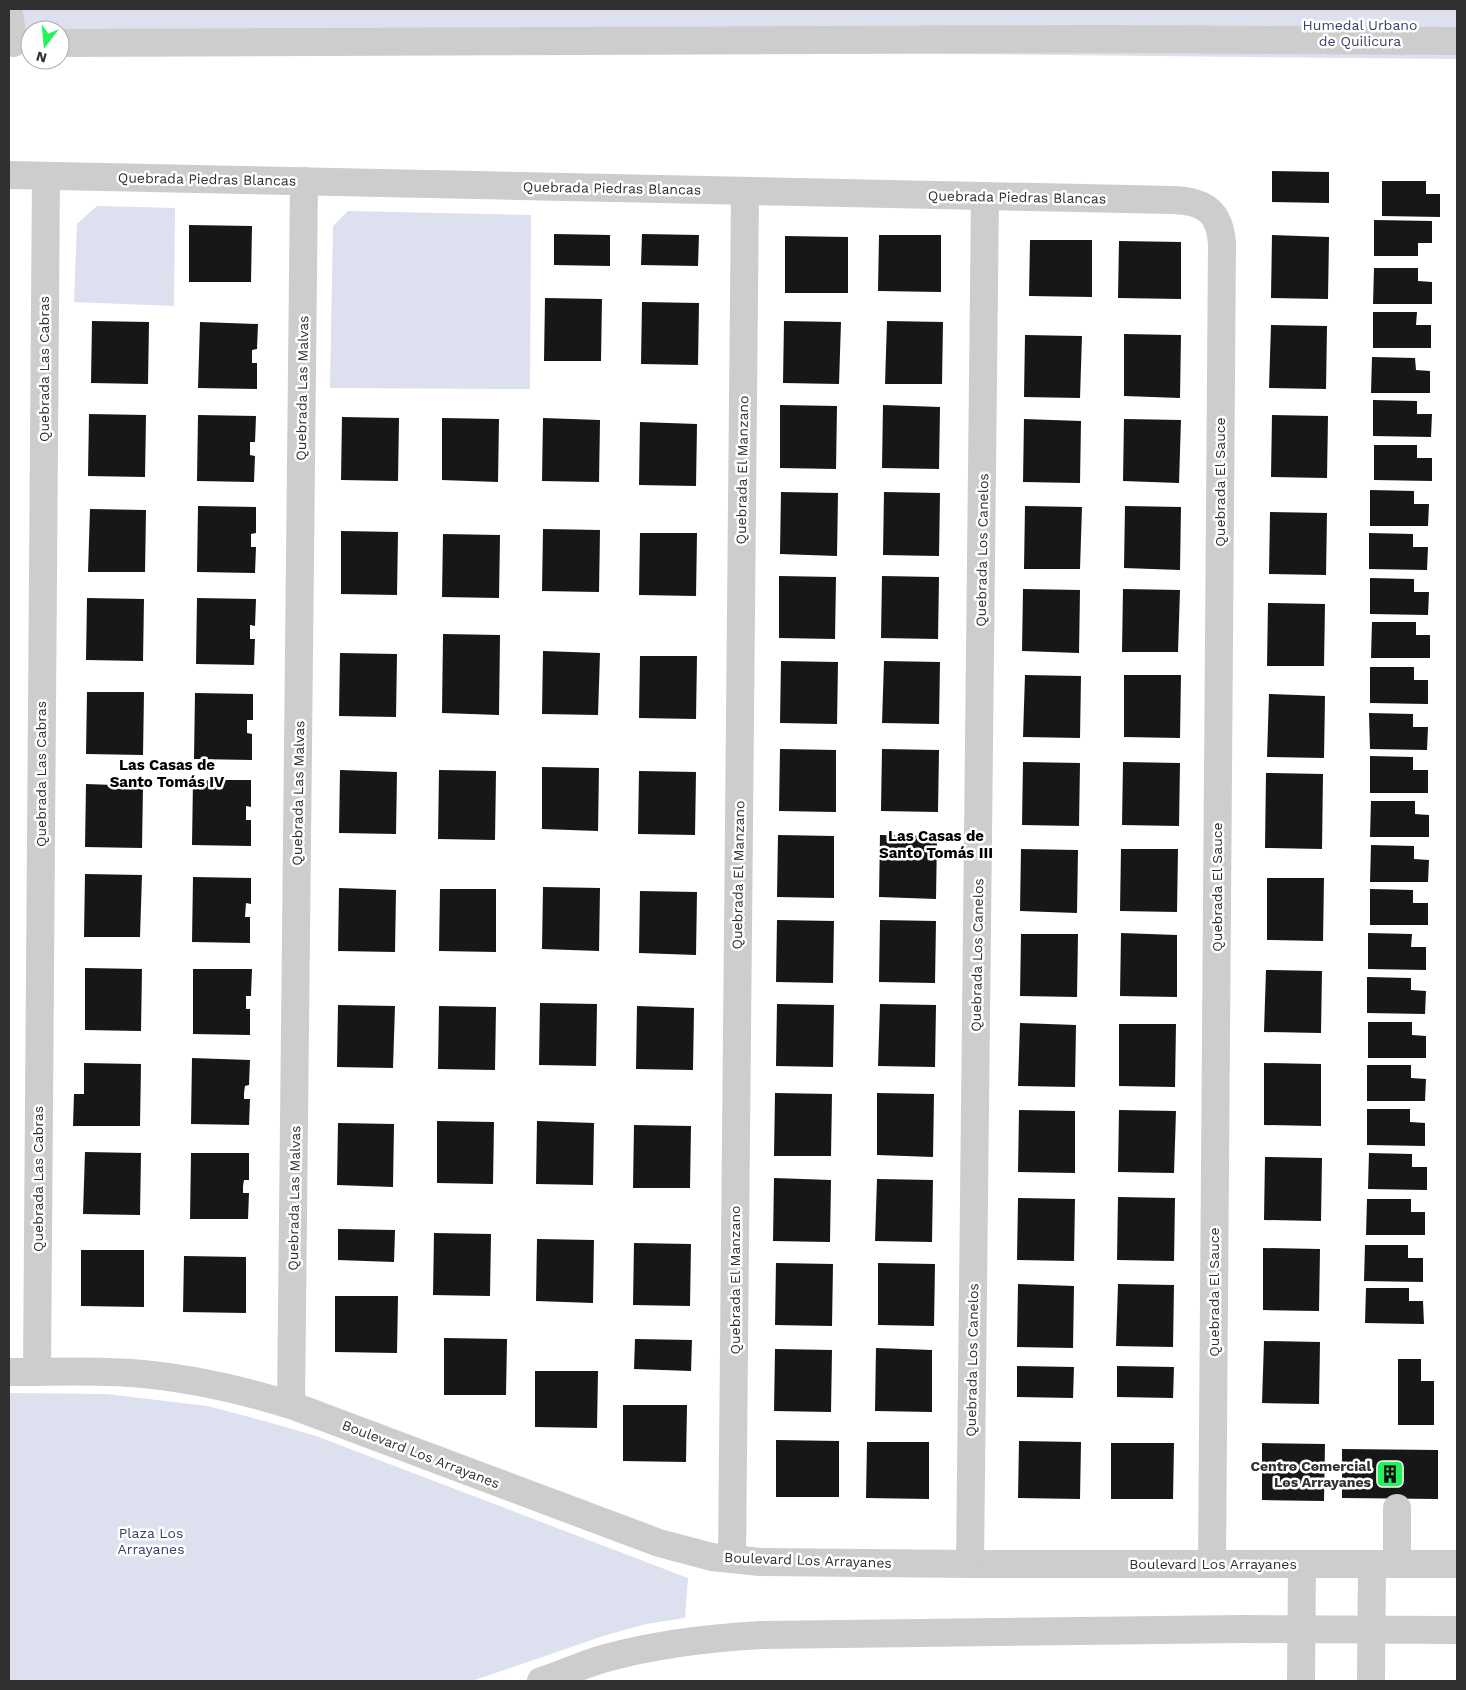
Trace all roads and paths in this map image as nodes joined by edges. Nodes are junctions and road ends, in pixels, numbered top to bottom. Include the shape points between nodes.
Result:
1 (9, 12) edge
2 (1457, 41) edge
3 (17, 43) edge
4 (70, 43) edge
5 (9, 175) edge
6 (46, 176) junction
7 (304, 181) junction
8 (744, 191) junction
9 (985, 196) junction
10 (1212, 213) joint
11 (9, 1372) edge
12 (37, 1372) junction
13 (292, 1405) junction
14 (1397, 1508) dead end
15 (732, 1559) junction
16 (970, 1564) junction
17 (1212, 1564) junction
18 (1302, 1564) junction
19 (1385, 1564) junction
20 (1457, 1564) edge
21 (1302, 1629) junction
22 (1372, 1629) junction
23 (1457, 1630) edge
24 (541, 1681) edge
25 (1301, 1681) edge
26 (1371, 1681) edge

1 - 3 street
2 - 4 street via 1092,39
5 - 6 street, Quebrada Piedras Blancas
6 - 7 street, Quebrada Piedras Blancas
6 - 12 street, Quebrada Las Cabras
7 - 8 street, Quebrada Piedras Blancas
7 - 13 street, Quebrada Las Malvas
8 - 9 street, Quebrada Piedras Blancas
8 - 15 street, Quebrada El Manzano
9 - 10 street, Quebrada Piedras Blancas via 1183,200 1197,203
9 - 16 street, Quebrada Los Canelos
10 - 17 street, Quebrada El Sauce via 1221,230 1222,244
11 - 12 street, Boulevard Los Arrayanes
12 - 13 street, Boulevard Los Arrayanes via 130,1373 166,1377
13 - 15 street, Boulevard Los Arrayanes via 660,1544
14 - 19 street
15 - 16 street, Boulevard Los Arrayanes
16 - 17 street, Boulevard Los Arrayanes
17 - 18 street, Boulevard Los Arrayanes
18 - 19 street, Boulevard Los Arrayanes
18 - 21 street
19 - 20 street, Boulevard Los Arrayanes
19 - 22 street
21 - 22 street
21 - 24 street via 723,1637 645,1649
21 - 25 street
22 - 23 street
22 - 26 street

